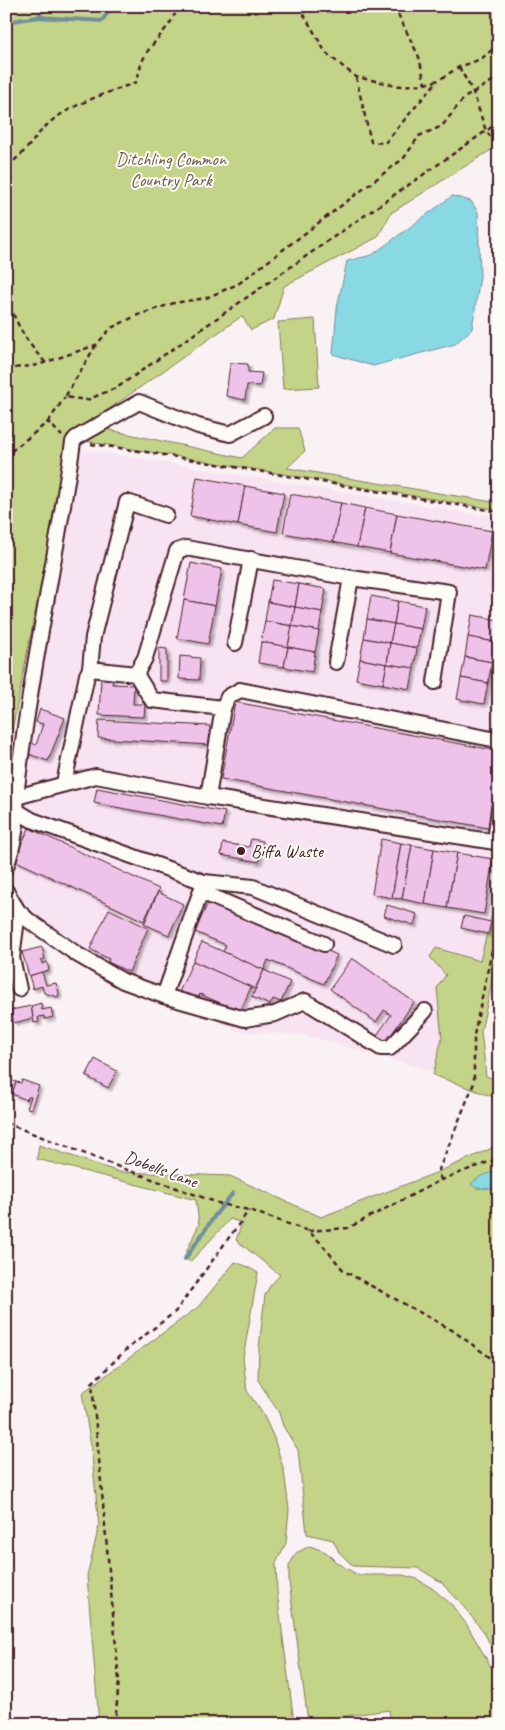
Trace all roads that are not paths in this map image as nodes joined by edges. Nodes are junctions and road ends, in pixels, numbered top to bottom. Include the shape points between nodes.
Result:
1 (264, 416) dead end
2 (166, 515) dead end
3 (252, 559) junction
4 (351, 578) junction
5 (235, 643) dead end
6 (336, 662) dead end
7 (90, 669) junction
8 (136, 674) junction
9 (434, 682) dead end
10 (223, 708) junction
11 (499, 743) edge
12 (64, 783) junction
13 (208, 797) junction
14 (13, 800) edge
15 (499, 808) edge
16 (6, 866) edge
17 (203, 887) junction
18 (6, 891) edge
19 (18, 911) junction
20 (324, 944) dead end
21 (394, 945) dead end
22 (18, 989) dead end
23 (164, 996) junction
24 (425, 1011) dead end

1 - 14 lane via 230,434 198,426 140,402 73,442
2 - 7 lane via 126,502 93,637
3 - 4 lane
3 - 5 lane
3 - 8 lane via 186,548 177,551 145,658
4 - 6 lane
4 - 9 lane via 449,592
7 - 8 lane
7 - 12 lane
8 - 10 lane via 152,700
10 - 11 lane via 228,697 240,690 483,737
10 - 13 lane
12 - 13 lane via 96,776
12 - 14 lane
13 - 15 lane via 495,842
14 - 16 lane via 10,856
14 - 17 lane via 32,820
17 - 20 lane
17 - 21 lane via 253,888
17 - 23 lane
18 - 19 lane
19 - 22 lane via 12,958
19 - 23 lane via 78,955 123,981
23 - 24 lane via 245,1018 275,1014 305,1002 381,1048 390,1048

